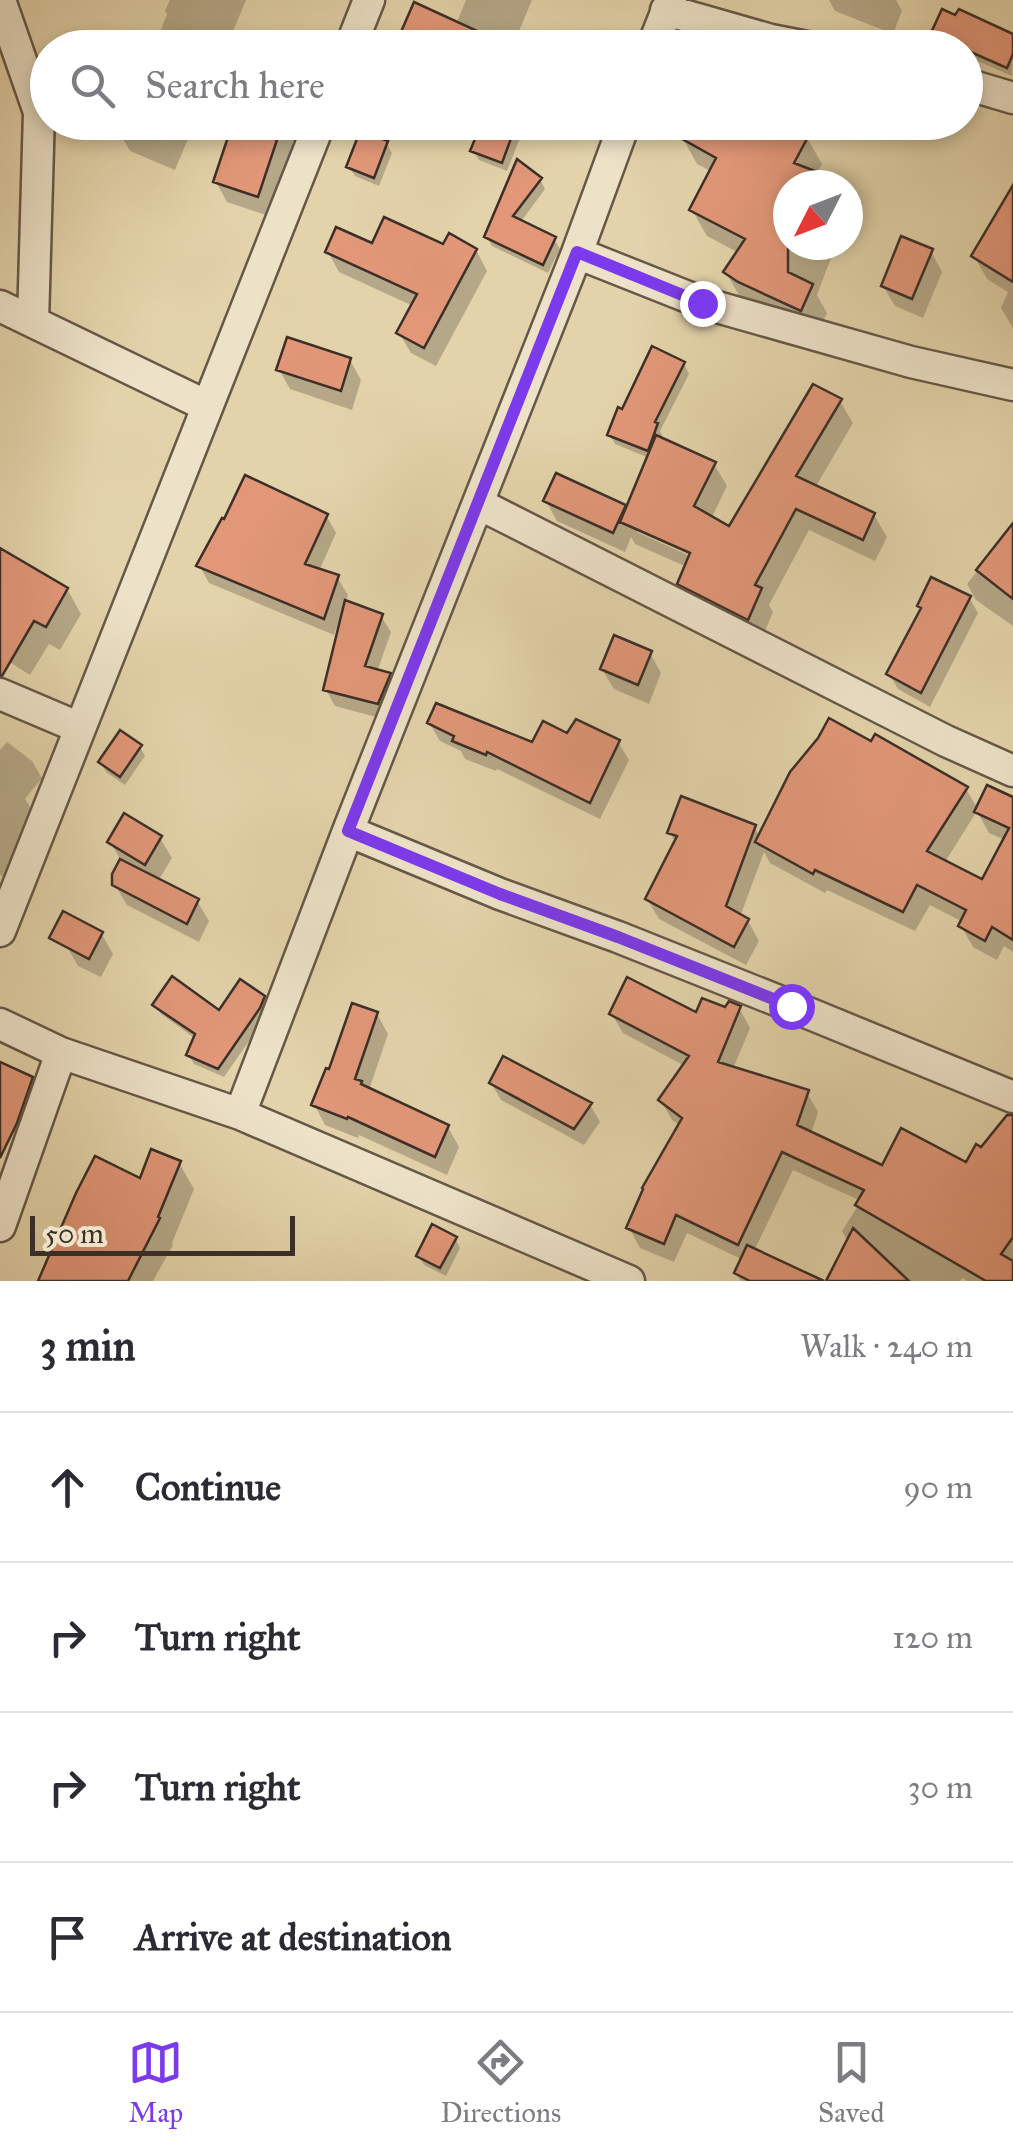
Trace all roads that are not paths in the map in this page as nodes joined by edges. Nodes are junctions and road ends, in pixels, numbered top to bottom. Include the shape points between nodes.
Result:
1 (0, 0) edge
2 (369, 0) edge
3 (668, 5) edge
4 (357, 30) edge
5 (659, 30) edge
6 (742, 30) edge
7 (30, 86) edge
8 (983, 89) edge
9 (1013, 98) edge
10 (38, 140) edge
11 (313, 140) edge
12 (618, 140) edge
13 (577, 252) junction
14 (0, 306) edge
15 (33, 322) junction
16 (1013, 385) edge
17 (207, 406) junction
18 (479, 504) junction
19 (0, 694) edge
20 (80, 728) junction
21 (1013, 771) edge
22 (348, 831) junction
23 (0, 931) edge
24 (0, 1024) edge
25 (61, 1053) junction
26 (1013, 1097) edge
27 (240, 1114) junction
28 (0, 1226) edge
29 (629, 1281) edge

1 - 7 street
2 - 4 street
3 - 5 street
3 - 6 street
8 - 9 street
10 - 15 street
11 - 17 street
12 - 13 street
13 - 16 street via 702,303
13 - 18 street
14 - 15 street
15 - 17 street
17 - 20 street
18 - 21 street
18 - 22 street
19 - 20 street
20 - 23 street
22 - 26 street
22 - 27 street
24 - 25 street
25 - 27 street
25 - 28 street
27 - 29 street

